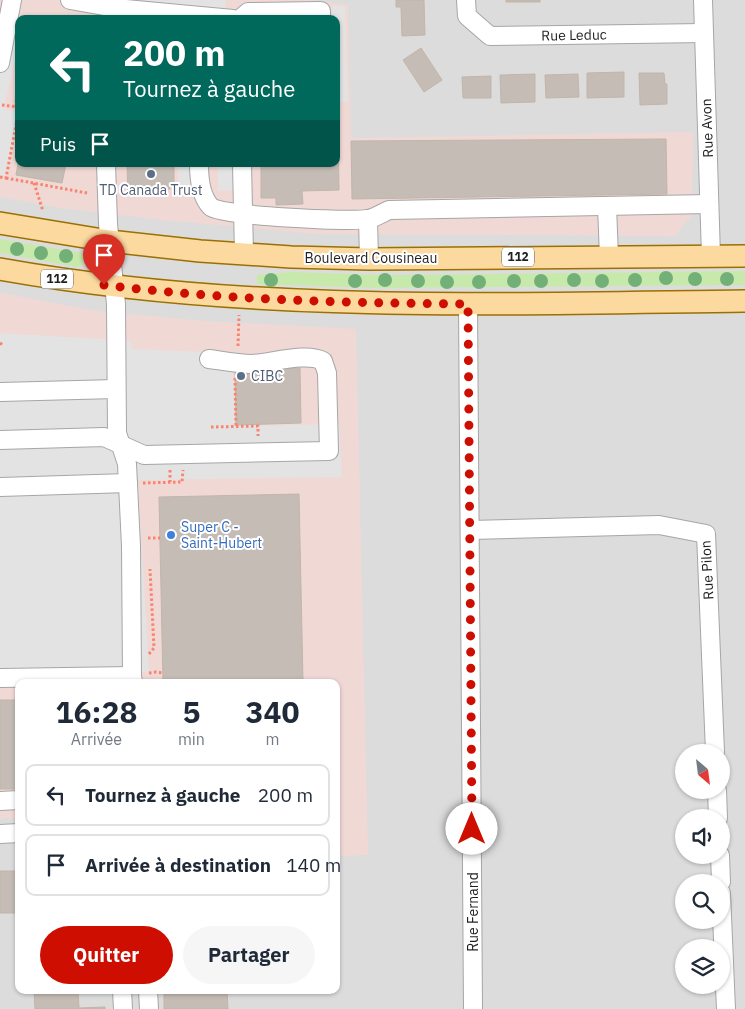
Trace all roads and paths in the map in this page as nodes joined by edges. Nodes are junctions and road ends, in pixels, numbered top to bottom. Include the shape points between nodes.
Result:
1 (12, 0) edge
2 (70, 0) edge
3 (466, 0) edge
4 (704, 0) edge
5 (103, 12) edge
6 (159, 15) edge
7 (245, 15) edge
8 (321, 15) edge
9 (704, 33) junction
10 (0, 64) edge
11 (2, 105) dead end
12 (15, 107) edge
13 (15, 126) edge
14 (106, 167) edge
15 (242, 167) edge
16 (199, 172) edge
17 (0, 176) edge
18 (6, 178) junction
19 (34, 183) junction
20 (86, 193) dead end
21 (709, 204) junction
22 (607, 206) junction
23 (44, 214) dead end
24 (243, 214) junction
25 (368, 219) junction
26 (0, 223) edge
27 (109, 241) junction
28 (244, 254) junction
29 (609, 256) junction
30 (711, 256) junction
31 (745, 256) edge
32 (369, 259) junction
33 (0, 269) edge
34 (114, 286) junction
35 (745, 301) edge
36 (468, 304) junction
37 (239, 315) dead end
38 (238, 348) dead end
39 (209, 359) dead end
40 (235, 370) dead end
41 (116, 389) junction
42 (0, 392) edge
43 (236, 426) junction
44 (258, 426) dead end
45 (211, 427) dead end
46 (0, 440) edge
47 (120, 444) junction
48 (182, 482) dead end
49 (135, 483) junction
50 (0, 487) edge
51 (470, 530) junction
52 (144, 538) dead end
53 (160, 538) dead end
54 (163, 673) dead end
55 (0, 678) edge
56 (137, 678) edge
57 (715, 744) edge
58 (15, 800) edge
59 (0, 801) edge
60 (15, 833) edge
61 (0, 834) edge
62 (723, 929) edge
63 (122, 994) edge
64 (148, 994) edge
65 (122, 1009) edge
66 (149, 1009) edge
67 (473, 1009) edge
68 (726, 1009) edge

1 - 10 street
2 - 5 street
3 - 9 street, Rue Leduc via 466,16 490,36
4 - 9 street, Rue Avon
5 - 6 street
7 - 8 street via 248,12 321,11
9 - 21 street, Rue Avon
11 - 12 path
13 - 18 path
14 - 27 street
15 - 24 street
16 - 24 street via 206,200 212,208
17 - 18 path
18 - 19 path
19 - 20 path
19 - 23 path
21 - 22 street
21 - 30 street, Rue Avon
22 - 25 street via 389,210
22 - 29 street
24 - 25 street
24 - 28 street
25 - 32 street
26 - 27 main road, Boulevard Cousineau / 112
27 - 28 main road, Boulevard Cousineau / 112
27 - 34 street
28 - 32 main road, Boulevard Cousineau / 112
29 - 30 main road, Boulevard Cousineau / 112
29 - 32 main road, Boulevard Cousineau / 112
30 - 31 main road, Boulevard Cousineau / 112
33 - 34 main road, 112
34 - 36 main road, 112 via 271,300
34 - 41 street
35 - 36 main road, 112
36 - 51 street, Rue Fernand
37 - 38 path
39 - 47 street via 247,364 317,359 325,363 329,451 144,455
40 - 43 path
41 - 42 street
41 - 47 street
43 - 44 path
43 - 45 path
46 - 47 street via 104,437
47 - 49 street
48 - 49 path
49 - 50 street
49 - 56 street via 131,570
51 - 57 street, Rue Pilon via 659,525 706,534
51 - 67 street, Rue Fernand
52 - 53 path
54 - 56 path via 151,672
55 - 56 street
58 - 59 street
60 - 61 street
62 - 68 street
63 - 65 street
64 - 66 street

